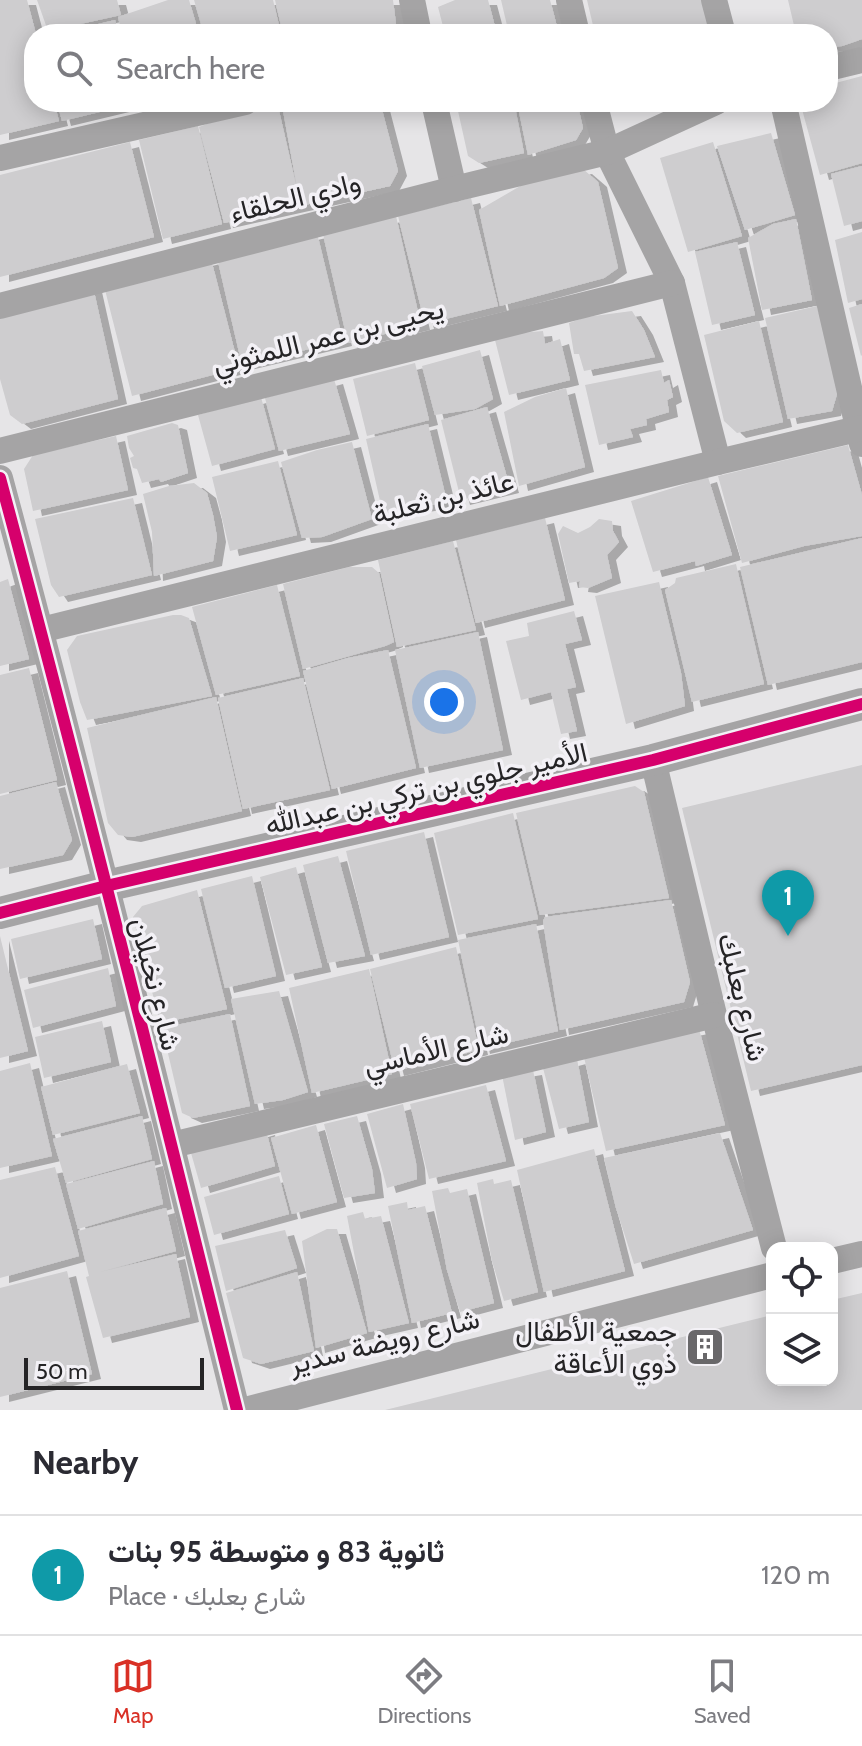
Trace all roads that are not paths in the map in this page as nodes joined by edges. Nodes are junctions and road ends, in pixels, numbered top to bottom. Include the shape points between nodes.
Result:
1 (412, 0) edge
2 (569, 0) edge
3 (714, 0) edge
4 (417, 24) edge
5 (575, 24) edge
6 (720, 24) edge
7 (862, 60) edge
8 (838, 66) edge
9 (201, 112) edge
10 (436, 112) edge
11 (597, 112) edge
12 (694, 112) edge
13 (785, 112) edge
14 (607, 152) junction
15 (0, 158) edge
16 (454, 189) junction
17 (672, 283) junction
18 (0, 306) edge
19 (861, 434) edge
20 (0, 451) edge
21 (718, 462) junction
22 (0, 478) edge
23 (41, 630) junction
24 (862, 704) edge
25 (653, 760) junction
26 (106, 886) junction
27 (0, 913) edge
28 (714, 1015) junction
29 (172, 1145) junction
30 (772, 1242) edge
31 (862, 1254) edge
32 (838, 1260) edge
33 (766, 1277) edge
34 (237, 1410) edge
35 (245, 1410) edge

1 - 4 street
2 - 5 street
3 - 6 street
7 - 8 street
9 - 15 street
10 - 16 street
11 - 14 street
12 - 14 street, وادي الحلقاء
13 - 19 street
14 - 16 street, وادي الحلقاء
14 - 17 street
16 - 18 street, وادي الحلقاء
17 - 20 street, يحيى بن عمر اللمثوني
17 - 21 street
19 - 21 street, عائذ بن ثعلبة
21 - 23 street, عائذ بن ثعلبة
22 - 23 street, شارع نخيلان
23 - 26 street, شارع نخيلان
24 - 25 street, الأمير جلوي بن تركي بن عبدالله
25 - 26 street, الأمير جلوي بن تركي بن عبدالله
25 - 28 street, شارع بعلبك
26 - 27 street, الأمير جلوي بن تركي بن عبدالله
26 - 29 street, شارع نخيلان
28 - 29 street, شارع الأماسي
28 - 30 street, شارع بعلبك
29 - 34 street, شارع نخيلان
31 - 32 street
33 - 35 street, شارع رويضة سدير

